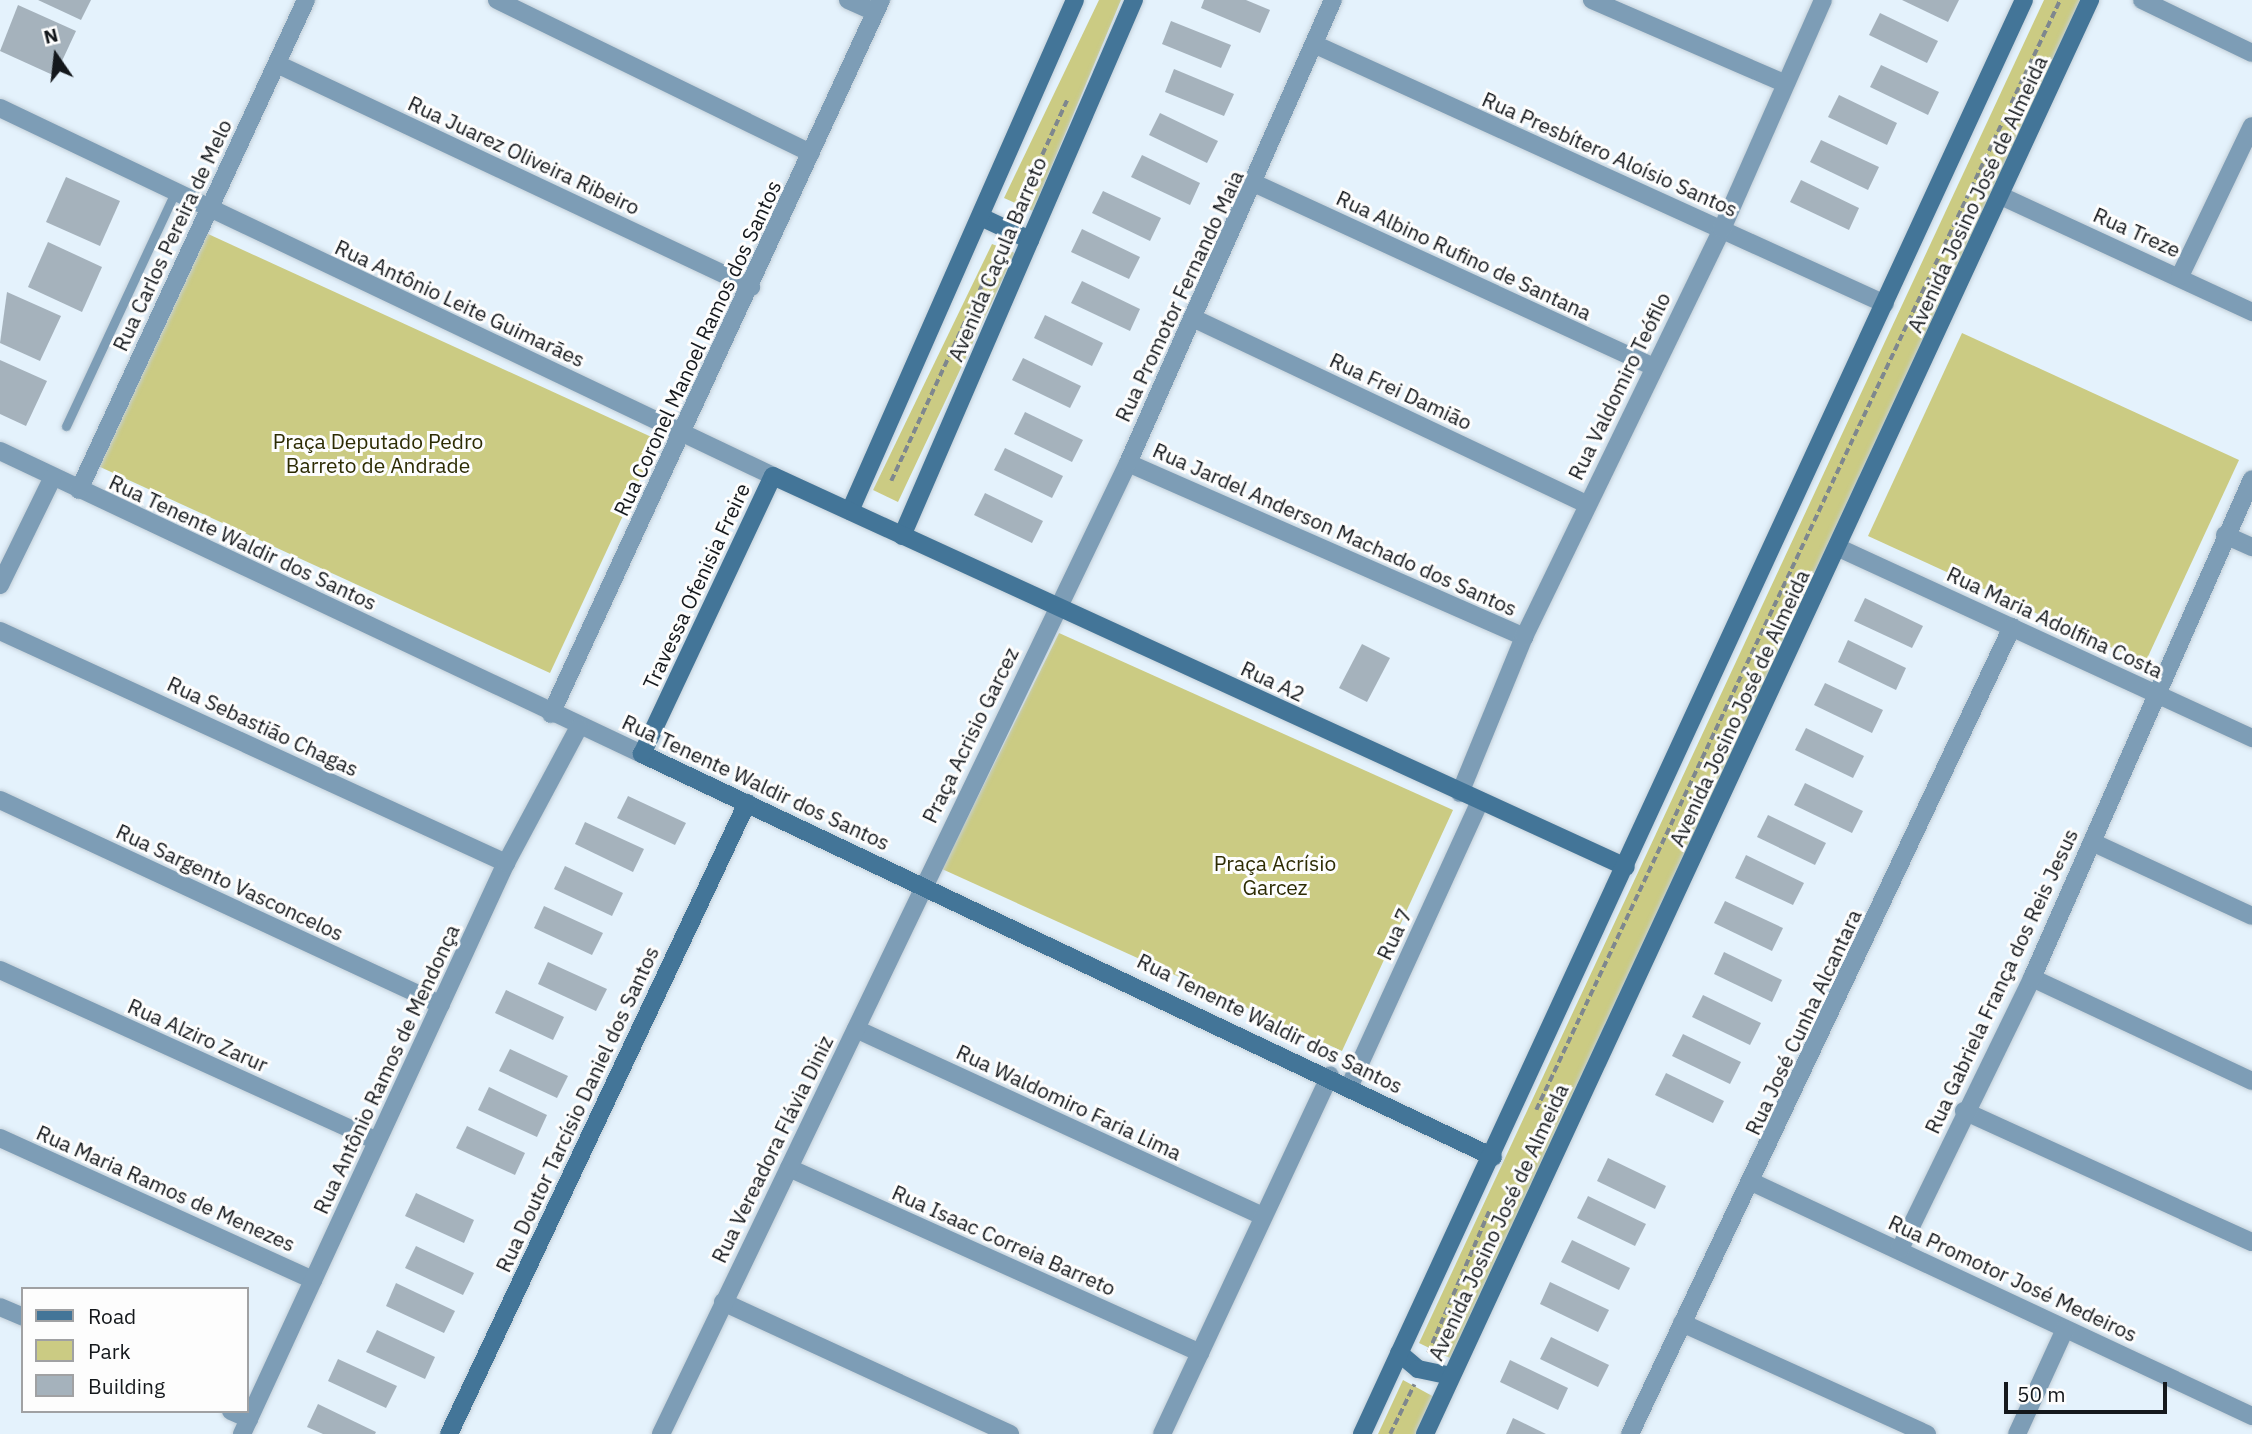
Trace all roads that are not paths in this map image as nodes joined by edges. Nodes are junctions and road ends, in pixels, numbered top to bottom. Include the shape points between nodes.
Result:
1 (306, 0) edge
2 (497, 0) edge
3 (848, 0) edge
4 (1075, 0) edge
5 (1134, 0) edge
6 (1333, 0) edge
7 (1592, 0) edge
8 (1823, 0) edge
9 (2024, 0) edge
10 (2090, 0) edge
11 (2142, 0) edge
12 (878, 6) edge
13 (1316, 45) junction
14 (2252, 53) edge
15 (277, 64) junction
16 (1786, 84) junction
17 (0, 108) edge
18 (2252, 127) edge
19 (811, 153) junction
20 (1256, 184) junction
21 (174, 194) junction
22 (2001, 196) junction
23 (209, 211) junction
24 (983, 218) junction
25 (1722, 229) junction
26 (1030, 240) junction
27 (2180, 276) junction
28 (751, 286) junction
29 (1885, 304) junction
30 (2252, 312) edge
31 (1195, 319) junction
32 (1653, 367) junction
33 (66, 426) dead end
34 (684, 433) junction
35 (0, 451) edge
36 (1128, 463) junction
37 (773, 476) junction
38 (52, 477) junction
39 (2252, 479) edge
40 (79, 490) junction
41 (1587, 504) junction
42 (850, 511) junction
43 (2225, 535) junction
44 (902, 536) junction
45 (2252, 547) edge
46 (1839, 548) junction
47 (0, 585) edge
48 (1058, 606) junction
49 (2012, 627) junction
50 (0, 631) edge
51 (1524, 637) junction
52 (2154, 692) junction
53 (551, 714) junction
54 (579, 727) junction
55 (2252, 738) edge
56 (642, 754) junction
57 (1460, 793) junction
58 (0, 800) edge
59 (1480, 801) junction
60 (747, 803) junction
61 (2092, 842) junction
62 (506, 863) junction
63 (1626, 867) junction
64 (923, 884) junction
65 (2252, 916) edge
66 (0, 970) edge
67 (2032, 978) junction
68 (441, 1005) junction
69 (856, 1029) junction
70 (1330, 1075) junction
71 (2252, 1081) edge
72 (1350, 1085) junction
73 (1964, 1111) junction
74 (0, 1138) edge
75 (377, 1141) junction
76 (1493, 1157) junction
77 (789, 1168) junction
78 (1754, 1183) junction
79 (1262, 1216) junction
80 (2252, 1242) edge
81 (1900, 1249) junction
82 (313, 1280) junction
83 (723, 1302) junction
84 (0, 1307) edge
85 (21, 1316) edge
86 (1682, 1324) junction
87 (2065, 1329) junction
88 (1200, 1353) junction
89 (1399, 1353) junction
90 (1451, 1376) junction
91 (232, 1413) edge
92 (2252, 1416) edge
93 (245, 1427) edge
94 (449, 1434) edge
95 (662, 1434) edge
96 (1010, 1434) edge
97 (1162, 1434) edge
98 (1362, 1434) edge
99 (1425, 1434) edge
100 (1630, 1434) edge
101 (1927, 1434) edge
102 (2017, 1434) edge

1 - 15 street, Rua Carlos Pereira de Melo
2 - 19 street
3 - 12 street
4 - 24 street, Avenida Caçula Barreto
5 - 26 street, Avenida Caçula Barreto
6 - 13 street, Rua Promotor Fernando Maia
7 - 16 street
8 - 16 street, Rua Valdomiro Teófilo
9 - 29 street, Avenida Josino José de Almeida
10 - 22 street, Avenida Josino José de Almeida
11 - 14 street
12 - 19 street, Rua Coronel Manoel Ramos dos Santos
13 - 20 street, Rua Promotor Fernando Maia
13 - 25 street, Rua Presbítero Aloísio Santos
15 - 23 street, Rua Carlos Pereira de Melo
15 - 28 street, Rua Juarez Oliveira Ribeiro
16 - 25 street, Rua Valdomiro Teófilo
17 - 21 street, Rua Antônio Leite Guimarães
18 - 27 street
19 - 28 street, Rua Coronel Manoel Ramos dos Santos
20 - 31 street, Rua Promotor Fernando Maia
20 - 32 street, Rua Albino Rufino de Santana
21 - 23 street, Rua Antônio Leite Guimarães
21 - 33 lane
22 - 27 street, Rua Treze
22 - 46 street, Avenida Josino José de Almeida
23 - 34 street, Rua Antônio Leite Guimarães
23 - 40 street, Rua Carlos Pereira de Melo
24 - 26 street
24 - 42 street, Avenida Caçula Barreto
25 - 29 street, Rua Presbítero Aloísio Santos
25 - 32 street, Rua Valdomiro Teófilo
26 - 44 street, Avenida Caçula Barreto
27 - 30 street, Rua Treze
28 - 34 street, Rua Coronel Manoel Ramos dos Santos
29 - 63 street, Avenida Josino José de Almeida
31 - 36 street, Rua Promotor Fernando Maia
31 - 41 street, Rua Frei Damião
32 - 41 street, Rua Valdomiro Teófilo
34 - 37 street, Rua Antônio Leite Guimarães
34 - 53 street, Rua Coronel Manoel Ramos dos Santos
35 - 38 street, Rua Tenente Waldir dos Santos
36 - 48 street, Rua Promotor Fernando Maia
36 - 51 street, Rua Jardel Anderson Machado dos Santos
37 - 42 street, Rua Antônio Leite Guimarães
37 - 56 street, Travessa Ofenisia Freire
38 - 40 street, Rua Tenente Waldir dos Santos
38 - 47 street
39 - 43 street, Rua Gabriela França dos Reis Jesus
40 - 53 street, Rua Tenente Waldir dos Santos
41 - 51 street, Rua Valdomiro Teófilo
42 - 44 street, Rua Antônio Leite Guimarães
43 - 45 street
43 - 52 street, Rua Gabriela França dos Reis Jesus
44 - 48 street, Rua A2
46 - 49 street, Rua Maria Adolfina Costa
46 - 90 street, Avenida Josino José de Almeida
48 - 57 street, Rua A2
48 - 64 street, Praça Acrisio Garcez
49 - 52 street, Rua Maria Adolfina Costa
49 - 78 street, Rua José Cunha Alcantara
50 - 62 street, Rua Sebastião Chagas
51 - 57 street, Rua Valdomiro Teófilo
52 - 55 street, Rua Maria Adolfina Costa
52 - 61 street, Rua Gabriela França dos Reis Jesus
53 - 54 street, Rua Tenente Waldir dos Santos
54 - 56 street, Rua Tenente Waldir dos Santos
54 - 62 street, Rua Antônio Ramos de Mendonça
56 - 60 street, Rua Tenente Waldir dos Santos
57 - 59 street, Rua A2
58 - 68 street, Rua Sargento Vasconcelos
59 - 63 street, Rua A2
59 - 72 street, Rua 7
60 - 64 street, Rua Tenente Waldir dos Santos
60 - 94 street, Rua Doutor Tarcísio Daniel dos Santos
61 - 65 street
61 - 67 street, Rua Gabriela França dos Reis Jesus
62 - 68 street, Rua Antônio Ramos de Mendonça
63 - 76 street, Avenida Josino José de Almeida
64 - 69 street, Rua Vereadora Flávia Diniz
64 - 70 street, Rua Tenente Waldir dos Santos
66 - 75 street, Rua Alziro Zarur
67 - 71 street
67 - 73 street, Rua Gabriela França dos Reis Jesus
68 - 75 street, Rua Antônio Ramos de Mendonça
69 - 77 street, Rua Vereadora Flávia Diniz
69 - 79 street, Rua Waldomiro Faria Lima
70 - 72 street, Rua Tenente Waldir dos Santos
70 - 79 street
72 - 76 street, Rua Tenente Waldir dos Santos
73 - 80 street
73 - 81 street, Rua Gabriela França dos Reis Jesus
74 - 82 street, Rua Maria Ramos de Menezes
75 - 82 street, Rua Antônio Ramos de Mendonça
76 - 89 street, Avenida Josino José de Almeida
77 - 83 street, Rua Vereadora Flávia Diniz
77 - 88 street, Rua Isaac Correia Barreto
78 - 81 street, Rua Promotor José Medeiros
78 - 86 street, Rua José Cunha Alcantara
79 - 88 street
81 - 87 street, Rua Promotor José Medeiros
82 - 93 street, Rua Antônio Ramos de Mendonça
83 - 95 street, Rua Vereadora Flávia Diniz
83 - 96 street
84 - 85 street
86 - 100 street, Rua José Cunha Alcantara
86 - 101 street
87 - 92 street, Rua Promotor José Medeiros
87 - 102 street
88 - 97 street
89 - 90 street via 1421,1370
89 - 98 street, Avenida Josino José de Almeida
90 - 99 street, Avenida Josino José de Almeida
91 - 93 street

